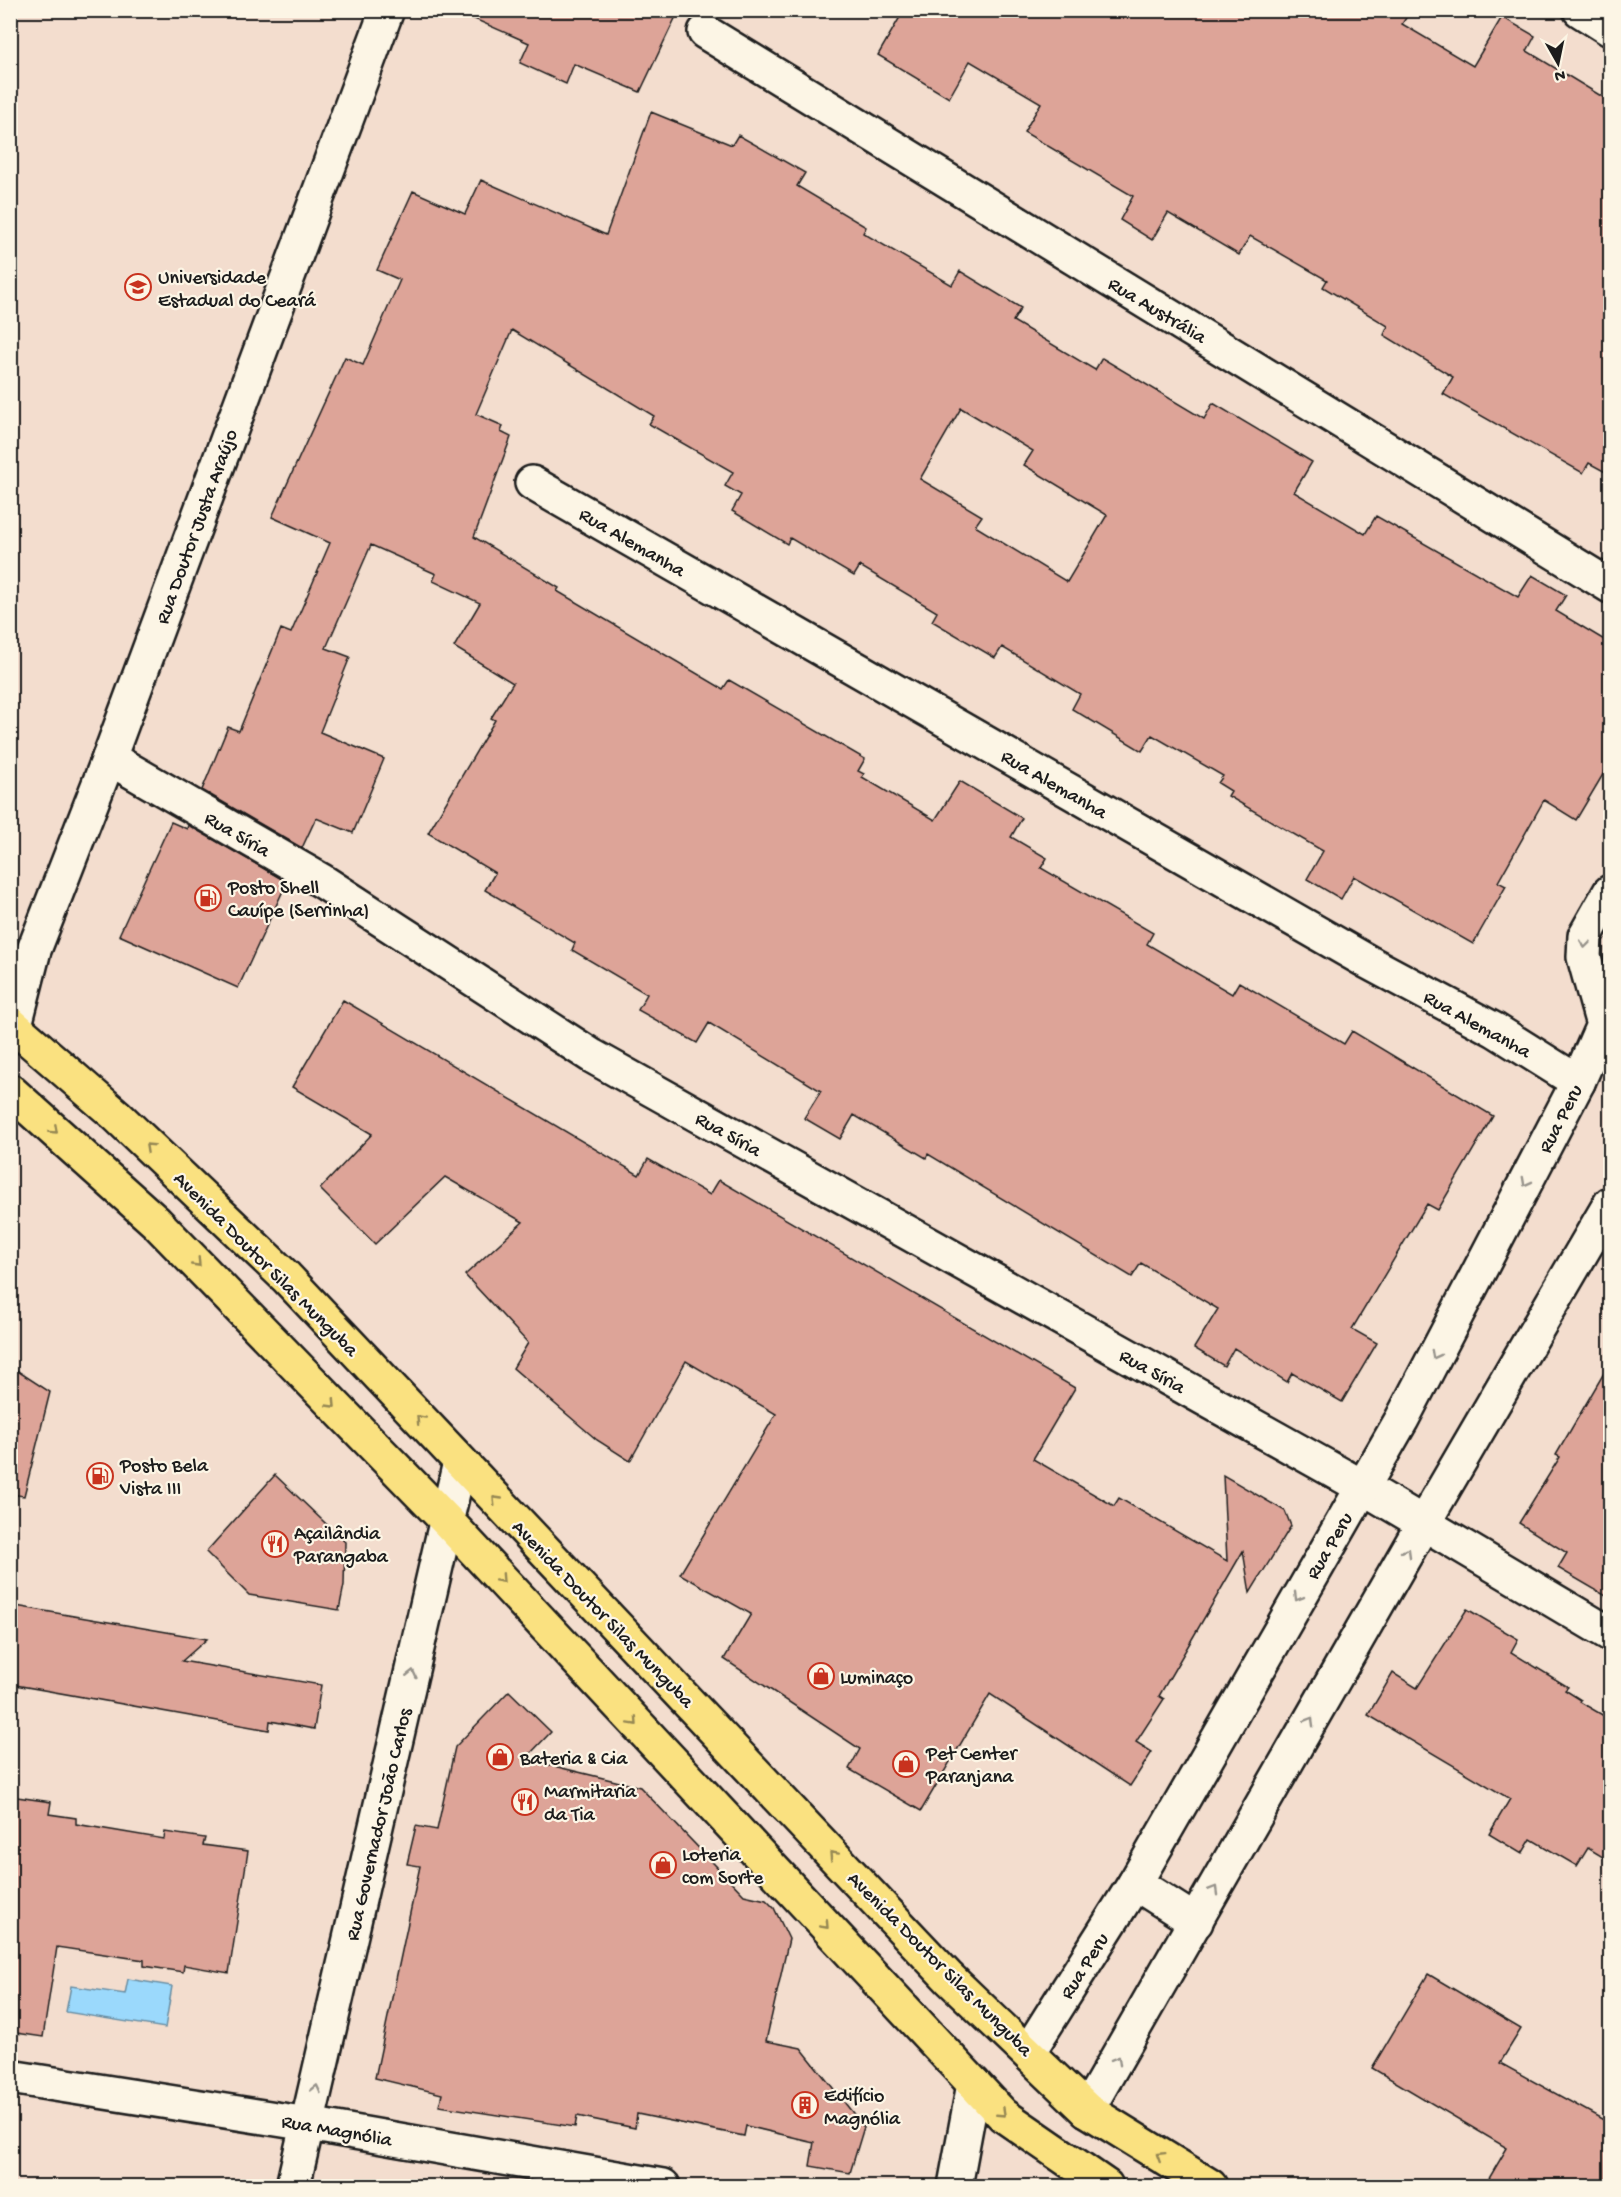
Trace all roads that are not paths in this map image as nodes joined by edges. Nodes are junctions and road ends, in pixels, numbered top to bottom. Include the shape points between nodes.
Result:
1 (387, 10) edge
2 (1580, 10) edge
3 (1611, 29) edge
4 (705, 33) dead end
5 (532, 483) dead end
6 (1611, 586) edge
7 (109, 758) junction
8 (1611, 892) edge
9 (1607, 1028) edge
10 (12, 1031) edge
11 (1578, 1082) junction
12 (10, 1091) edge
13 (1611, 1204) edge
14 (460, 1462) junction
15 (1361, 1486) junction
16 (447, 1521) junction
17 (1423, 1524) junction
18 (1611, 1634) edge
19 (1135, 1883) junction
20 (1196, 1922) junction
21 (1029, 2051) junction
22 (10, 2078) edge
23 (974, 2084) junction
24 (1088, 2110) junction
25 (308, 2124) junction
26 (293, 2187) edge
27 (663, 2187) edge
28 (955, 2187) edge
29 (1106, 2187) edge
30 (1210, 2187) edge

1 - 7 street, Rua Doutor Justa Araújo
2 - 3 street
4 - 6 street, Rua Austrália
5 - 11 street, Rua Alemanha via 1368,963 1495,1030
7 - 10 street, Rua Doutor Justa Araújo via 34,950
7 - 15 street, Rua Síria via 322,881 592,1056
8 -> 9 street, Rua Peru via 1585,936 1584,957
9 - 11 street, Rua Peru
14 -> 10 main road, Avenida Doutor Silas Munguba via 286,1277 216,1209
11 -> 15 street, Rua Peru via 1402,1419
12 -> 16 main road via 156,1222
13 - 17 street
14 - 16 street, Rua Governador João Carlos
21 -> 14 main road, Avenida Doutor Silas Munguba via 949,1978
15 - 17 street, Rua Síria
15 -> 19 street, Rua Peru
16 -> 23 main road
25 -> 16 street, Rua Governador João Carlos
17 - 18 street
20 -> 17 street
19 - 20 street
19 - 21 street, Rua Peru
24 -> 20 street
21 - 24 main road, Avenida Doutor Silas Munguba
22 - 25 street, Rua Magnólia
23 - 28 street
23 -> 29 main road via 1003,2115
30 -> 24 main road, Avenida Doutor Silas Munguba
25 - 26 street, Rua Governador João Carlos
25 - 27 street, Rua Magnólia

